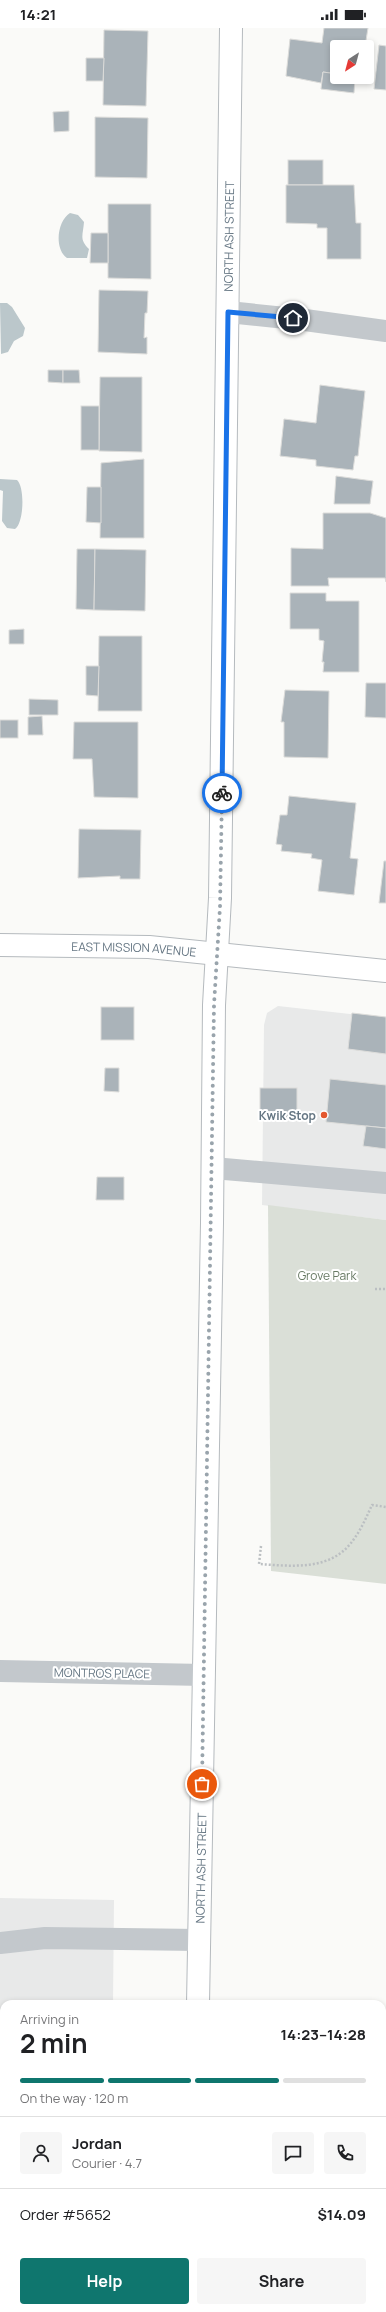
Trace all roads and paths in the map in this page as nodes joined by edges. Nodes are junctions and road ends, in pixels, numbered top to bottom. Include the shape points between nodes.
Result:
1 (231, 28) edge
2 (228, 312) junction
3 (386, 331) edge
4 (0, 945) edge
5 (217, 953) junction
6 (386, 971) edge
7 (213, 1168) junction
8 (386, 1183) edge
9 (375, 1289) dead end
10 (386, 1289) edge
11 (386, 1507) edge
12 (261, 1546) dead end
13 (0, 1671) edge
14 (204, 1675) junction
15 (199, 1940) junction
16 (0, 1942) edge
17 (198, 2000) edge

1 - 2 main road, NORTH ASH STREET
2 - 3 street
2 - 5 main road, NORTH ASH STREET
4 - 5 main road, EAST MISSION AVENUE via 149,947
5 - 6 main road, EAST MISSION AVENUE
5 - 7 main road, NORTH ASH STREET via 214,1005
7 - 8 street
7 - 14 main road, NORTH ASH STREET
9 - 10 path
11 - 12 path via 372,1506 351,1543 335,1557 315,1565 260,1564
13 - 14 street, MONTROS PLACE
14 - 15 main road, NORTH ASH STREET
15 - 16 street via 45,1938
15 - 17 main road, NORTH ASH STREET

